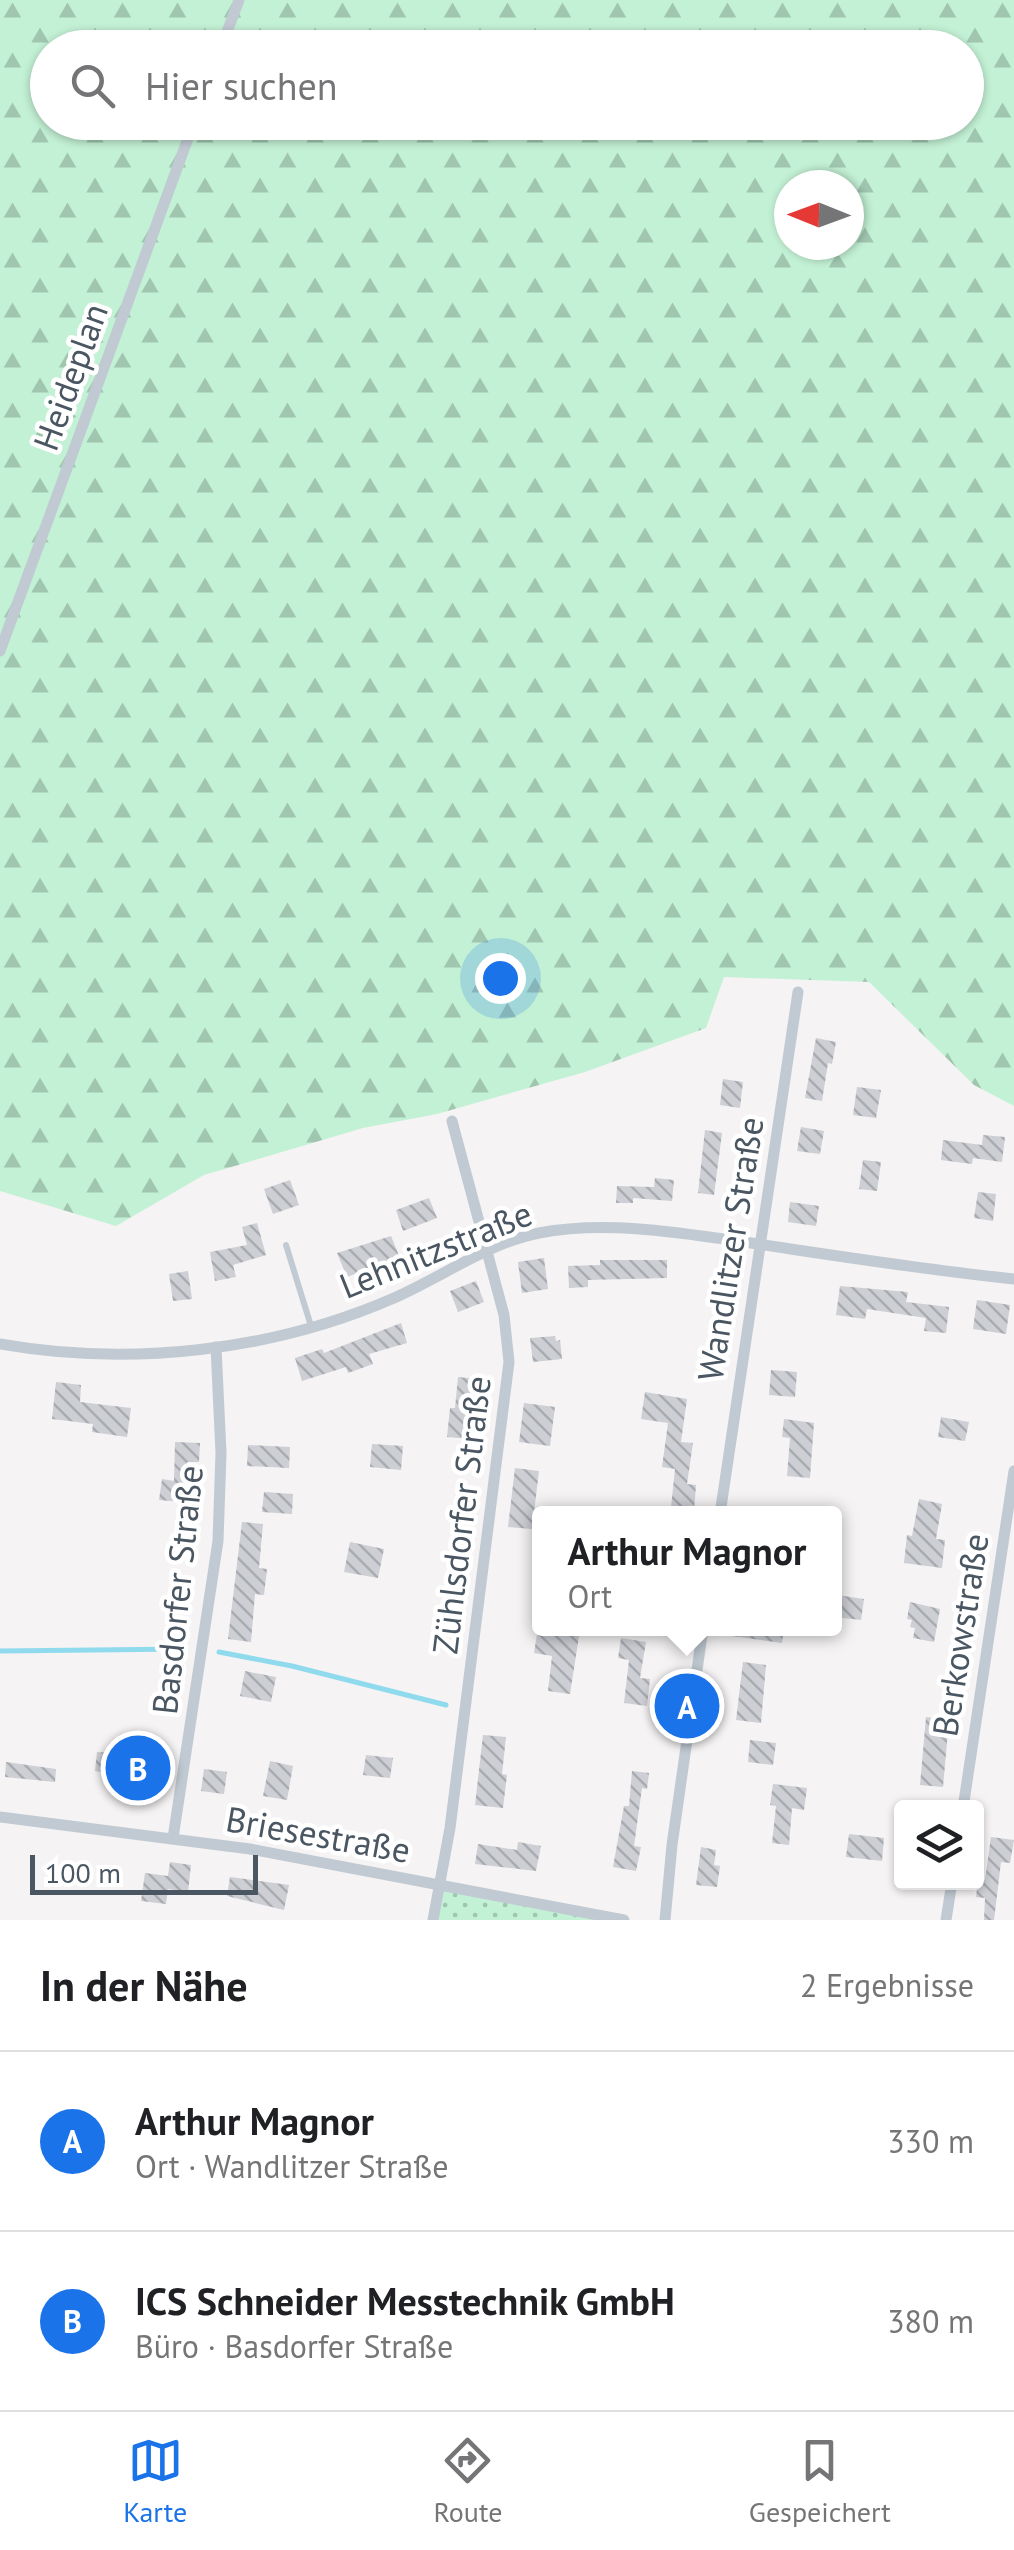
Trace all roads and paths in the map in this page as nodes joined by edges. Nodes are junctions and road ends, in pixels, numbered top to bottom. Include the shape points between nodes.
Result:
1 (239, 0) edge
2 (228, 30) edge
3 (187, 140) edge
4 (0, 651) edge
5 (798, 992) dead end
6 (452, 1121) dead end
7 (759, 1244) junction
8 (286, 1245) dead end
9 (488, 1251) junction
10 (1014, 1279) edge
11 (312, 1328) junction
12 (0, 1344) edge
13 (216, 1347) junction
14 (1014, 1471) edge
15 (721, 1506) edge
16 (702, 1636) edge
17 (964, 1800) edge
18 (0, 1817) edge
19 (173, 1838) junction
20 (438, 1886) junction
21 (951, 1890) edge
22 (433, 1920) edge
23 (624, 1920) edge
24 (666, 1920) edge
25 (946, 1920) edge

1 - 2 street
3 - 4 street, Heideplan
5 - 7 street, Wandlitzer Straße
6 - 9 street, Zühlsdorfer Straße
7 - 9 street, Lehnitzstraße via 599,1228 541,1233
7 - 10 street, Lehnitzstraße
7 - 15 street, Wandlitzer Straße
8 - 11 lane
9 - 11 street, Lehnitzstraße via 394,1298
9 - 20 street, Zühlsdorfer Straße via 504,1315 508,1386
11 - 13 street, Lehnitzstraße
12 - 13 street, Lehnitzstraße via 113,1355
13 - 19 street, Basdorfer Straße via 218,1541
14 - 17 street, Berkowstraße
16 - 24 street
18 - 19 street, Briesestraße
19 - 20 street, Briesestraße
20 - 22 street, Zühlsdorfer Straße
20 - 23 street, Briesestraße
21 - 25 street

